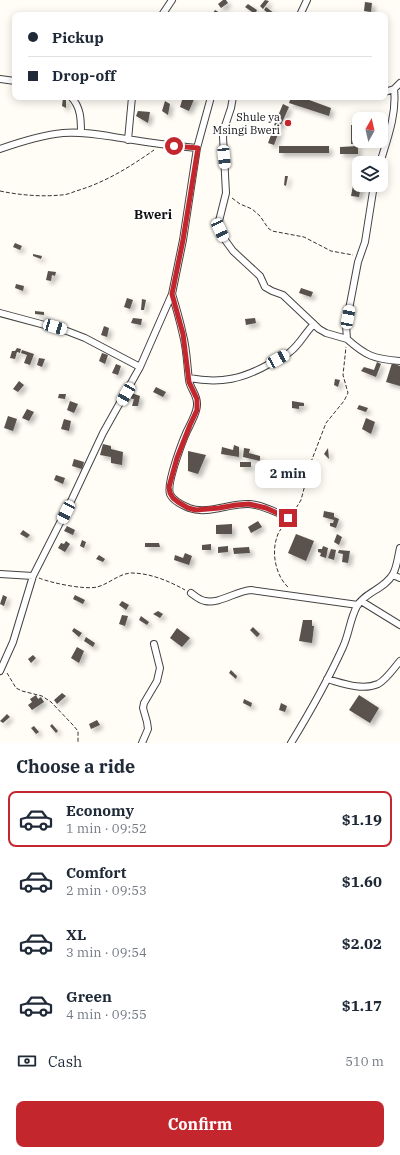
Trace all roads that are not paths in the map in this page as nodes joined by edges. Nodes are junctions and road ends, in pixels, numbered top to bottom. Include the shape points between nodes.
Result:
1 (172, 0) edge
2 (306, 0) edge
3 (164, 12) edge
4 (301, 12) edge
5 (0, 79) edge
6 (12, 81) edge
7 (400, 83) edge
8 (394, 89) junction
9 (388, 91) edge
10 (398, 99) edge
11 (73, 100) edge
12 (132, 100) edge
13 (210, 100) edge
14 (232, 100) edge
15 (81, 133) junction
16 (128, 140) junction
17 (198, 148) junction
18 (0, 149) edge
19 (382, 156) edge
20 (373, 192) edge
21 (172, 294) junction
22 (0, 313) edge
23 (314, 324) junction
24 (347, 339) junction
25 (400, 361) edge
26 (140, 367) junction
27 (189, 378) junction
28 (288, 518) road end
29 (400, 548) edge
30 (0, 574) edge
31 (393, 575) junction
32 (33, 576) junction
33 (400, 578) edge
34 (191, 593) road end
35 (359, 603) junction
36 (400, 625) edge
37 (154, 644) dead end
38 (400, 661) edge
39 (0, 671) edge
40 (327, 679) junction
41 (142, 743) edge
42 (291, 743) edge

1 - 3 street
2 - 4 street
5 - 6 street
7 - 8 street
8 - 9 street
8 - 10 street
10 - 19 street
11 - 15 street via 81,115
12 - 16 street
13 - 17 street
14 - 23 street via 223,137 226,193 219,221 220,230 233,251 260,276 265,287 283,295
15 - 16 street
15 - 18 street via 62,133
16 - 17 street
17 - 21 street
20 - 24 street via 365,242 346,325
21 - 26 street
21 - 27 street via 183,334
22 - 26 street via 85,338
23 - 24 street via 326,333
23 - 27 street via 289,353 246,375 220,381
24 - 25 street via 377,359
26 - 32 street via 103,433
27 - 28 street via 197,399 197,410 171,479 169,487 173,498 196,510 249,504
29 - 31 street
30 - 32 street
31 - 33 street
31 - 35 street
32 - 39 street via 13,642
34 - 35 street via 205,601 252,590
35 - 36 street
35 - 40 street via 344,644
37 - 41 street via 159,659 160,675 144,703 148,729
38 - 40 street via 379,684 353,685
40 - 42 street

